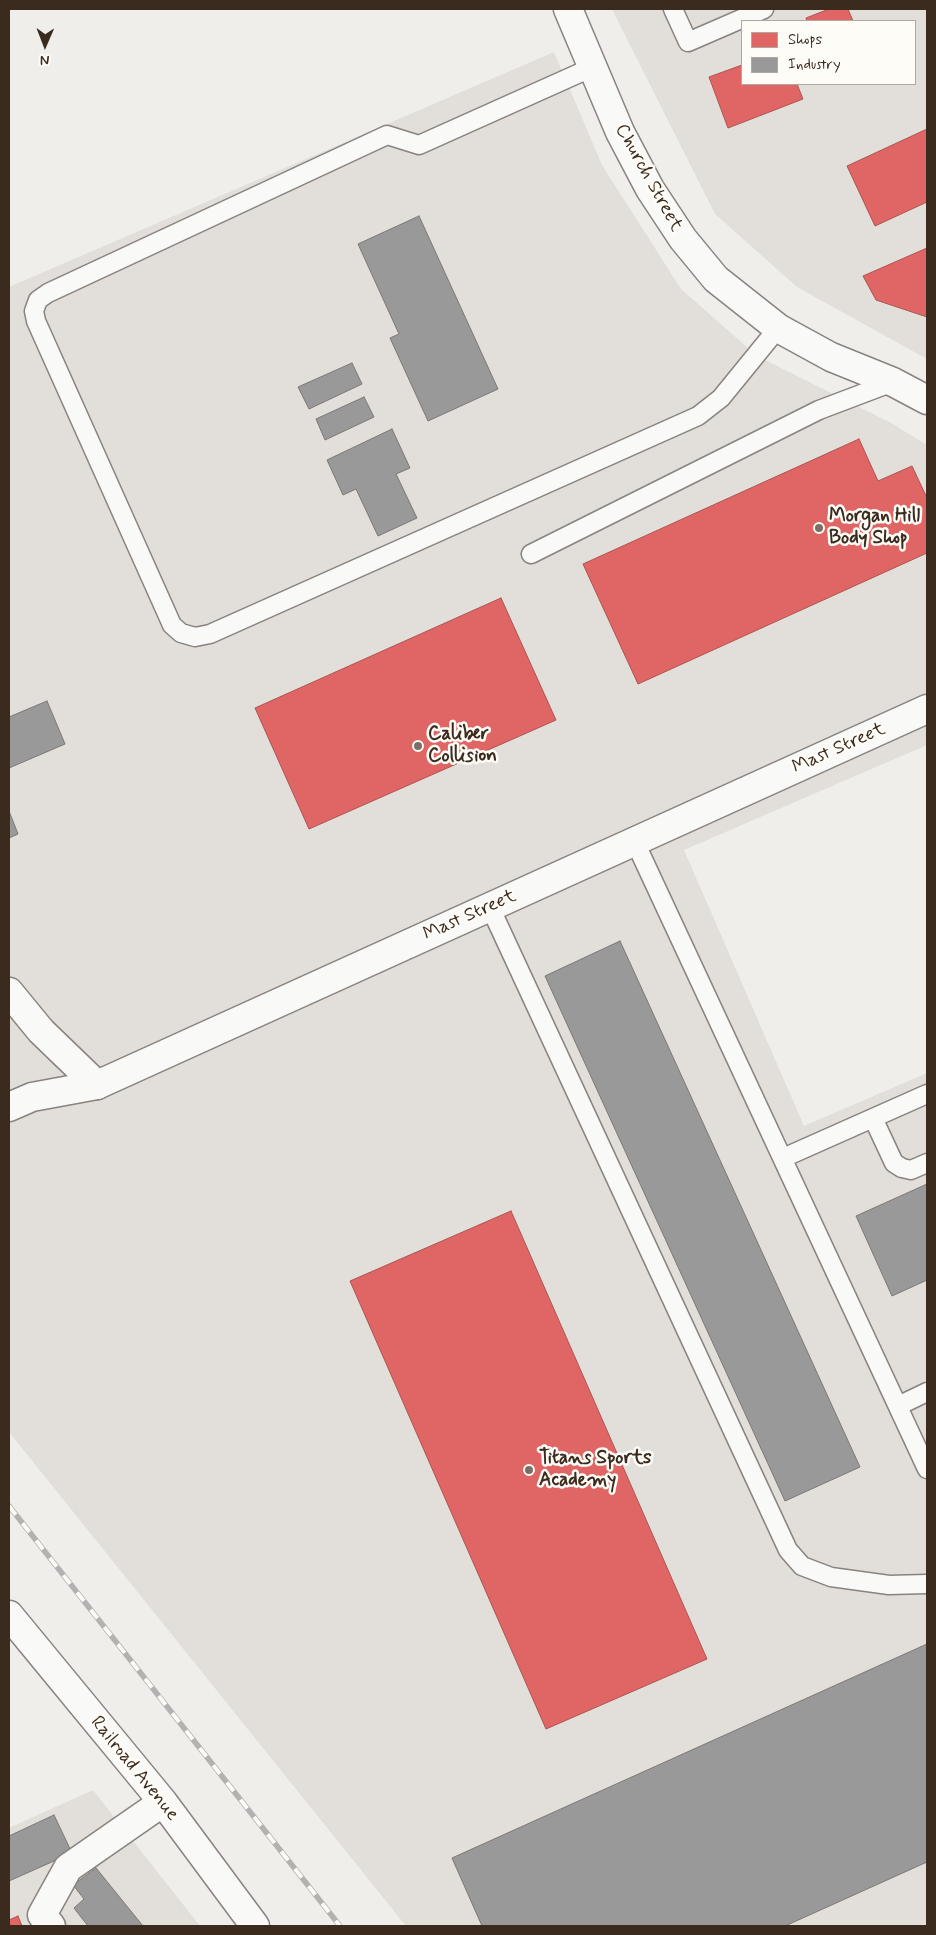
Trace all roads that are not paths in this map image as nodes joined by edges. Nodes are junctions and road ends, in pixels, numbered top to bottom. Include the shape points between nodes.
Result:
1 (568, 9) edge
2 (673, 9) edge
3 (764, 9) edge
4 (593, 67) junction
5 (778, 328) junction
6 (893, 382) junction
7 (927, 400) edge
8 (531, 554) dead end
9 (927, 709) edge
10 (635, 842) junction
11 (490, 907) junction
12 (9, 992) edge
13 (97, 1085) junction
14 (927, 1094) edge
15 (9, 1107) edge
16 (873, 1118) junction
17 (783, 1158) junction
18 (927, 1163) edge
19 (927, 1392) edge
20 (898, 1406) junction
21 (927, 1468) edge
22 (927, 1584) edge
23 (9, 1616) edge
24 (163, 1802) junction
25 (51, 1926) edge
26 (255, 1926) edge

1 - 4 street, Church Street
2 - 3 lane via 688,42
4 - 5 street, Church Street via 620,132 650,189 683,239 716,279
4 - 5 lane via 420,145 387,135 38,300 34,311 36,321 172,625 181,633 195,637 210,634 698,416 721,398
5 - 6 street, Church Street via 831,357
6 - 7 street, Church Street
6 - 8 lane via 819,410
9 - 10 street, Mast Street
10 - 11 street, Mast Street
10 - 17 lane
11 - 13 street, Mast Street
11 - 22 lane via 788,1550 802,1566 831,1577 889,1585
12 - 13 street via 41,1031
13 - 15 street, Mast Street via 32,1097
14 - 16 lane
16 - 17 lane
16 - 18 lane via 894,1163 911,1170
17 - 20 lane
19 - 20 lane
20 - 21 lane
23 - 24 street, Railroad Avenue
24 - 25 street via 68,1868 42,1915
24 - 26 street, Railroad Avenue

